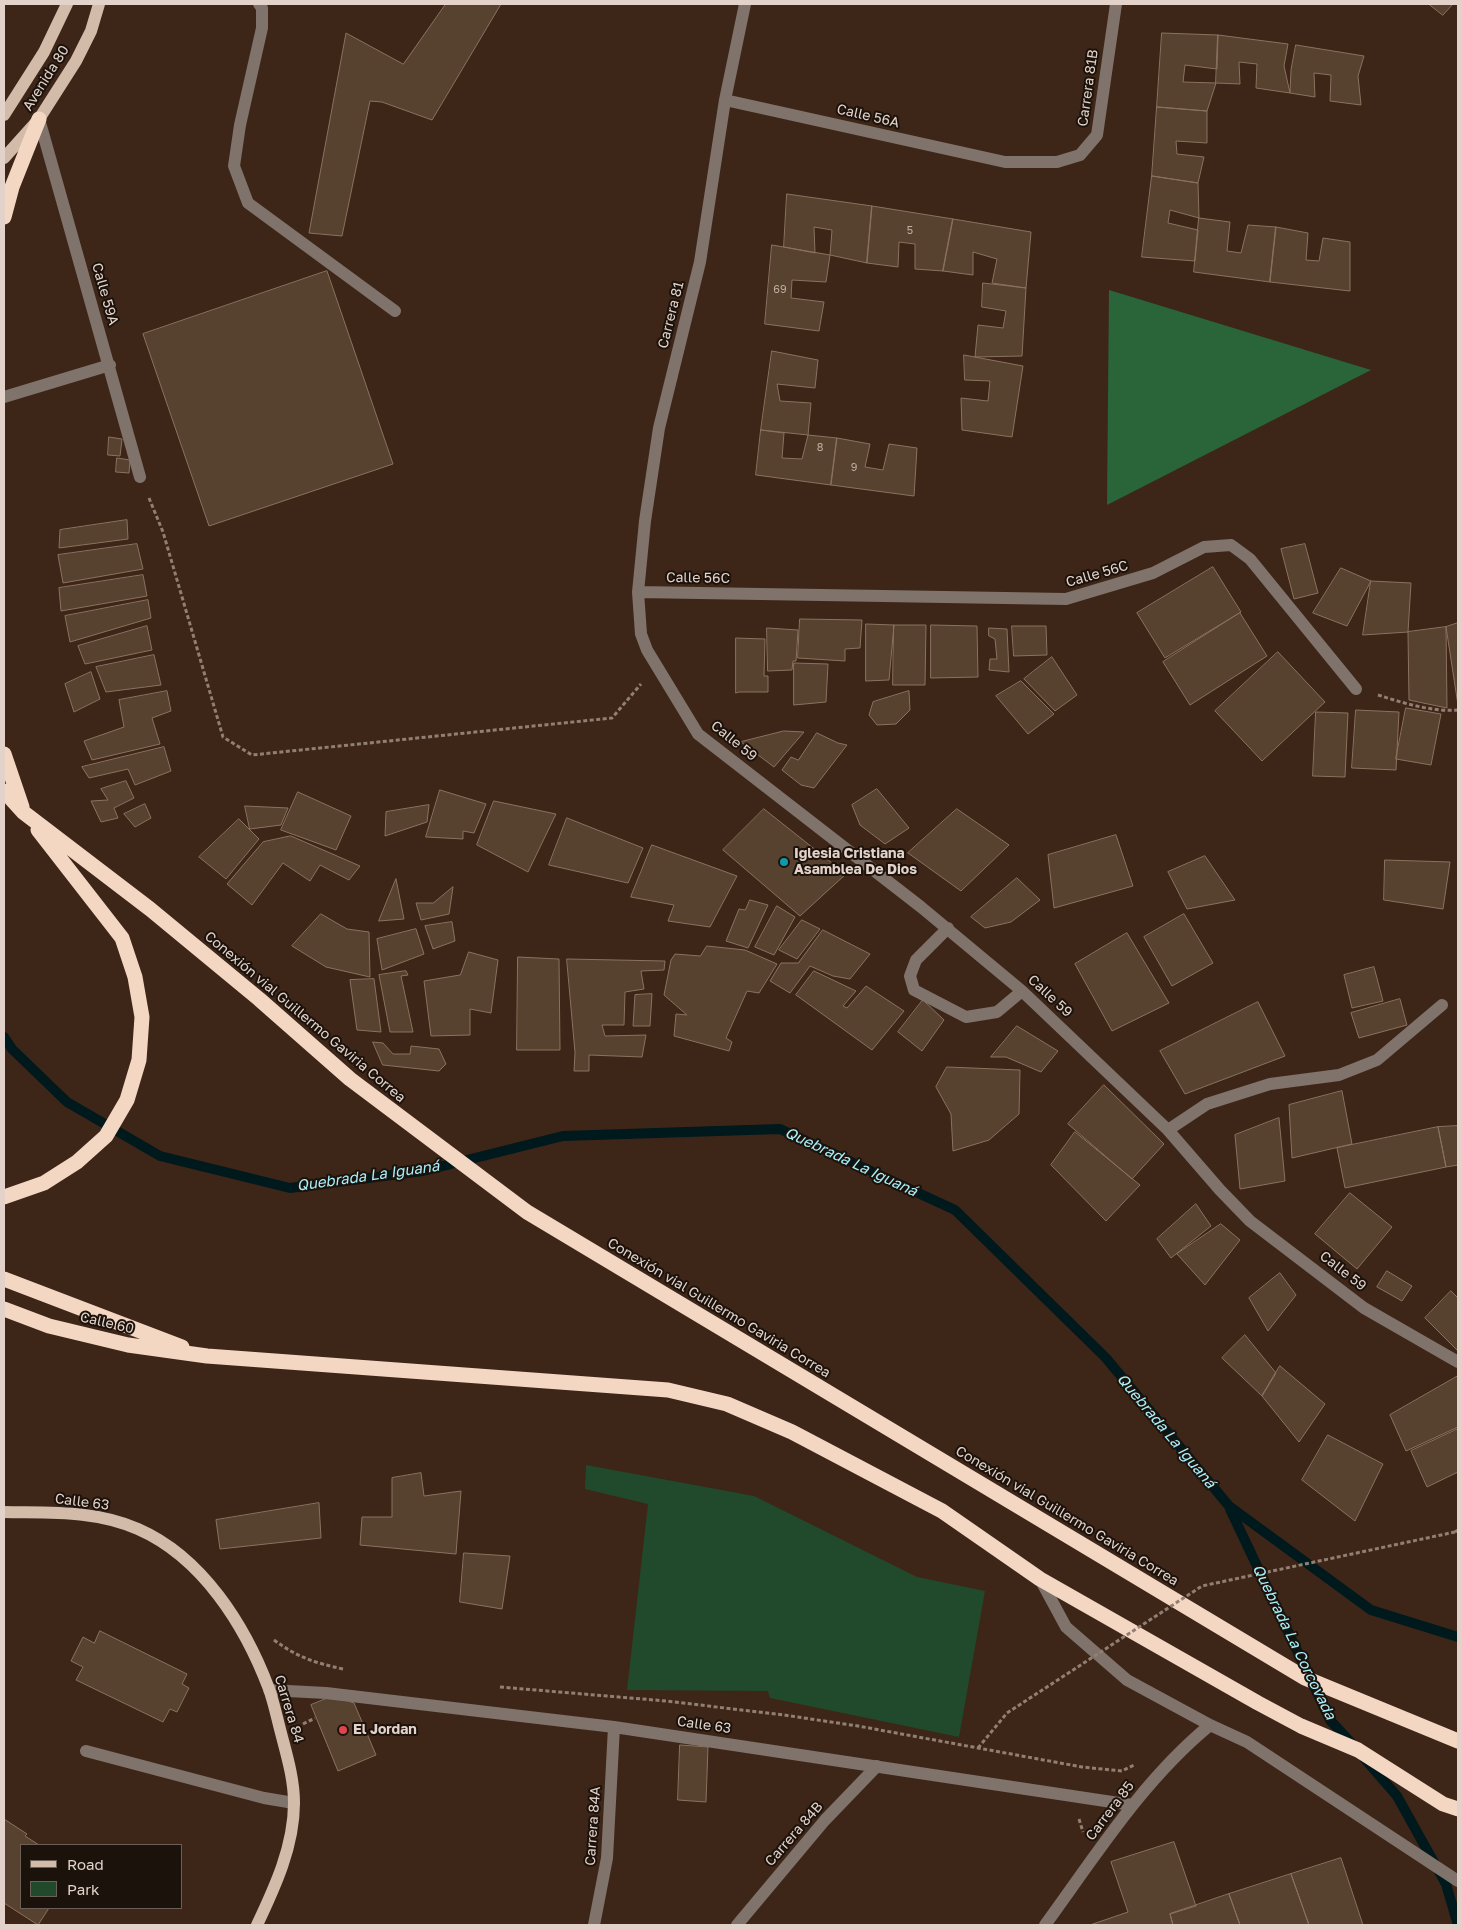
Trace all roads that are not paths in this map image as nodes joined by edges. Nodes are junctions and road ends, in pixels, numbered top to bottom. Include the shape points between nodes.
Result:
1 (67, 4) edge
2 (99, 4) edge
3 (259, 4) edge
4 (746, 4) edge
5 (1116, 4) edge
6 (725, 100) junction
7 (4, 115) edge
8 (39, 120) junction
9 (4, 158) edge
10 (1005, 162) joint
11 (4, 217) edge
12 (395, 311) dead end
13 (110, 365) junction
14 (4, 397) edge
15 (140, 477) road end
16 (638, 592) junction
17 (641, 634) joint
18 (1356, 689) road end
19 (4, 754) edge
20 (4, 792) edge
21 (23, 812) junction
22 (948, 928) junction
23 (1022, 991) junction
24 (1442, 1005) dead end
25 (1168, 1130) junction
26 (4, 1197) edge
27 (4, 1279) edge
28 (4, 1309) edge
29 (207, 1356) junction
30 (1458, 1362) edge
31 (4, 1512) edge
32 (153, 1536) joint
33 (1040, 1579) junction
34 (270, 1690) junction
35 (1210, 1725) junction
36 (614, 1727) junction
37 (1458, 1741) edge
38 (86, 1751) dead end
39 (877, 1766) junction
40 (294, 1803) junction
41 (1132, 1805) junction
42 (1458, 1809) edge
43 (1458, 1881) edge
44 (257, 1925) edge
45 (594, 1925) edge
46 (737, 1925) edge
47 (1044, 1925) edge

1 - 7 main road, Avenida 80 via 44,52
2 - 8 main road, Avenida 80 via 76,61
3 - 12 street via 262,28 234,166 248,203
4 - 6 street, Carrera 81
5 - 10 street, Carrera 81B via 1097,135 1080,155 1057,162
6 - 10 street, Calle 56A
6 - 16 street, Carrera 81 via 700,262 659,428 644,521
8 - 9 main road, Avenida 80
8 - 11 highway via 12,187
8 - 13 street, Calle 59A
13 - 14 street
13 - 15 street, Calle 59A
16 - 17 street, Carrera 81
16 - 18 street, Calle 56C via 1066,599 1153,573 1204,547 1230,545 1250,559
17 - 22 street, Calle 59 via 647,650 698,734
19 - 21 highway
20 - 21 highway
21 - 26 highway via 122,938 135,977 142,1017 139,1060 127,1100 106,1136 77,1162 44,1183
21 - 37 highway, Conexión vial Guillermo Gaviria Correa via 150,909 350,1079 527,1212 1305,1678
22 - 23 street, Calle 59
22 - 23 street via 916,960 910,976 914,990 966,1017 996,1012
23 - 25 street, Calle 59
24 - 25 street via 1377,1060 1340,1075 1270,1084 1207,1104
25 - 30 street, Calle 59 via 1250,1220 1364,1308
27 - 29 highway
28 - 29 highway, Calle 60 via 49,1326 128,1345
29 - 33 highway via 668,1390 727,1404 792,1432 942,1511
31 - 32 main road, Calle 63 via 92,1515
32 - 34 main road, Carrera 84 via 187,1560 222,1602 244,1635
33 - 35 street via 1066,1627 1128,1680
33 - 42 highway via 1258,1703 1301,1726 1358,1750 1442,1804
34 - 36 street, Calle 63 via 326,1693
34 - 40 main road, Carrera 84 via 290,1766
35 - 41 street, Carrera 85 via 1164,1767
35 - 43 street via 1247,1742
36 - 39 street, Calle 63
36 - 45 street, Carrera 84A via 607,1858
38 - 40 street
39 - 41 street, Calle 63
39 - 46 street, Carrera 84B via 825,1820
40 - 44 main road, Carrera 84 via 283,1862
41 - 47 street, Carrera 85

